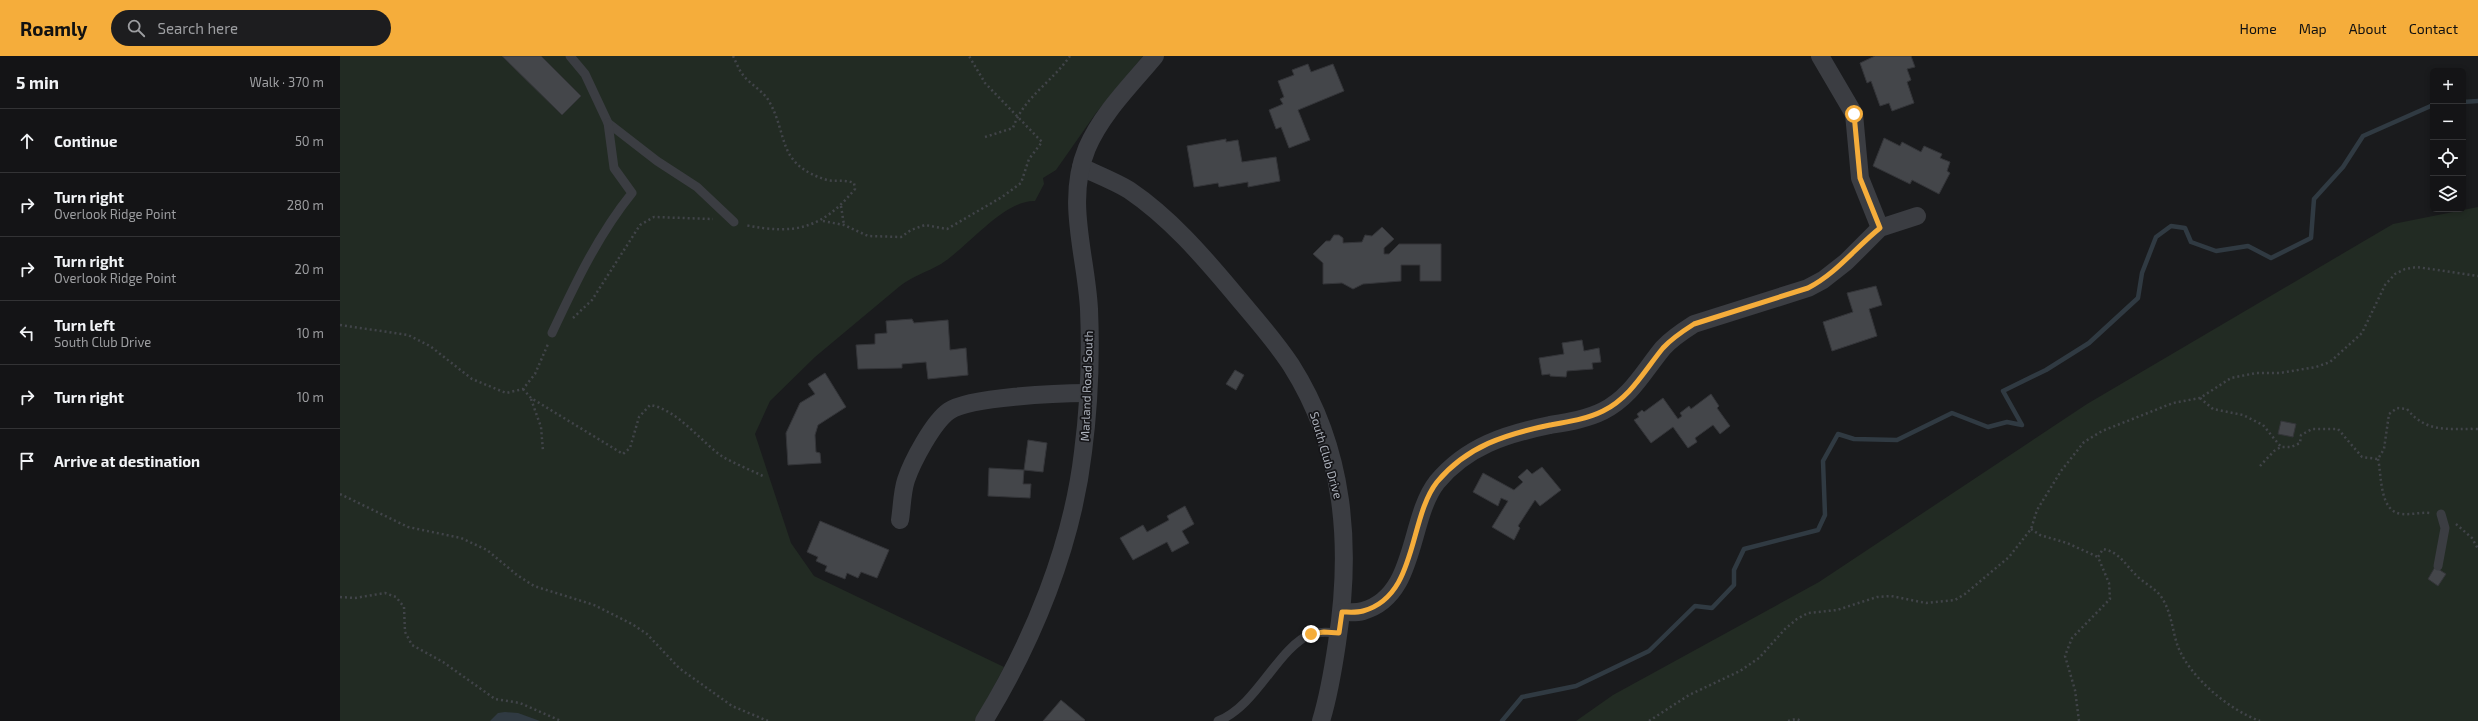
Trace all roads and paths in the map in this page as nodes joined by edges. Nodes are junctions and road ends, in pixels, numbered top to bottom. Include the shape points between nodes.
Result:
1 (570, 56) edge
2 (733, 56) edge
3 (969, 56) edge
4 (1070, 56) edge
5 (1155, 56) edge
6 (1820, 56) edge
7 (1018, 115) junction
8 (608, 123) junction
9 (985, 137) dead end
10 (1081, 167) junction
11 (842, 206) junction
12 (1917, 216) dead end
13 (822, 221) junction
14 (734, 222) junction
15 (844, 225) junction
16 (1880, 228) junction
17 (2478, 276) edge
18 (340, 325) edge
19 (552, 333) junction
20 (523, 389) junction
21 (1087, 393) junction
22 (531, 398) junction
23 (2200, 398) junction
24 (2478, 429) edge
25 (2281, 448) junction
26 (543, 451) dead end
27 (2378, 459) junction
28 (2260, 466) dead end
29 (763, 476) dead end
30 (340, 494) edge
31 (2441, 514) junction
32 (900, 520) dead end
33 (2031, 529) junction
34 (2478, 549) edge
35 (2098, 557) junction
36 (2438, 566) dead end
37 (340, 597) edge
38 (1342, 612) junction
39 (1339, 633) junction
40 (561, 721) edge
41 (768, 721) edge
42 (984, 721) edge
43 (1218, 721) edge
44 (1321, 721) edge
45 (1649, 721) edge
46 (1788, 721) edge
47 (1802, 721) edge
48 (2079, 721) edge
49 (2260, 721) edge

1 - 8 lane via 585,74
2 - 11 path via 742,74 768,100 785,149 793,160 815,175 829,180 844,179 854,182 855,189
3 - 7 path via 985,83
4 - 7 path
5 - 10 street, Marland Road South via 1099,124
6 - 16 street via 1854,114 1860,178
7 - 9 path via 1014,128
7 - 15 path via 1042,142 1029,159 1021,183 1002,198 947,229 925,225 901,237 868,236
8 - 14 lane via 696,187
8 - 19 lane via 614,168 632,193 608,224 575,282
10 - 21 street, Marland Road South via 1076,203 1089,308
10 - 38 street, South Club Drive via 1127,189 1162,216 1213,269 1290,364 1323,430 1343,513 1345,547
11 - 13 path
11 - 15 path
12 - 16 street
13 - 14 path via 802,228 771,230
13 - 15 path
14 - 19 path via 712,218 654,217 640,225 592,300 580,313
16 - 38 street via 1846,262 1823,280 1791,294 1694,324 1678,334 1630,392 1603,411 1587,417 1515,432 1474,450 1446,472 1428,496 1417,524 1411,555 1389,593 1376,606 1362,611
17 - 23 path via 2417,267 2405,269 2395,274 2385,285 2362,333 2330,362 2280,373 2256,373 2231,378
18 - 20 path via 408,335 430,346 472,378 506,393
19 - 20 path via 535,374
20 - 22 path
21 - 32 street via 976,402 949,411 939,420 923,446 906,481
21 - 42 street, Marland Road South via 1083,452 1063,545 1042,604 1006,684
22 - 26 path via 541,427
22 - 29 path via 623,454 630,448 639,416 650,405 657,406 683,423 723,456
23 - 25 path via 2213,409 2244,415 2263,425
23 - 33 path via 2173,403 2102,431 2084,442 2061,471 2038,510
24 - 27 path via 2431,428 2417,421 2407,409 2397,408 2389,414 2384,449
25 - 27 path via 2300,443 2301,435 2312,429 2338,428 2362,457
25 - 28 path via 2274,451
27 - 31 path via 2384,500 2391,510 2401,514
30 - 41 path via 408,527 468,541 487,550 534,586 594,605 632,624 646,634 679,668 726,702 747,714
31 - 34 path via 2472,538
31 - 36 lane via 2445,528
33 - 35 path via 2040,535 2067,543
33 - 45 path via 2010,557 1955,600 1926,603 1891,596 1877,597 1837,610 1808,613 1785,629 1759,658 1740,671 1689,696
35 - 48 path via 2109,583 2110,599 2072,638 2065,656 2075,690
35 - 49 path via 2103,549 2112,550 2123,559 2135,575 2161,596 2168,608 2178,646 2192,669 2217,696 2245,716
37 - 40 path via 355,598 384,592 396,597 404,607 405,632 412,645 443,662 495,699 520,703
38 - 39 street, South Club Drive
39 - 43 lane via 1311,634 1295,646 1249,699 1229,717
39 - 44 street, South Club Drive via 1328,698
46 - 47 path

